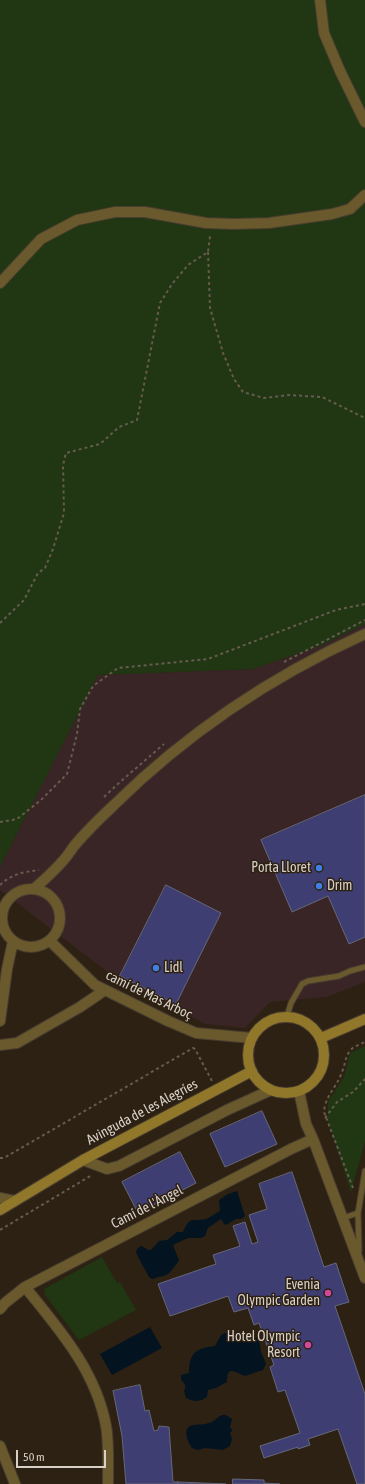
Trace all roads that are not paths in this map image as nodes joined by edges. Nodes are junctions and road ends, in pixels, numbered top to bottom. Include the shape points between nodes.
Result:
1 (320, 0) edge
2 (365, 122) edge
3 (365, 195) edge
4 (0, 283) edge
5 (365, 634) edge
6 (35, 888) junction
7 (1, 911) edge
8 (13, 941) junction
9 (50, 941) junction
10 (365, 967) edge
11 (105, 990) junction
12 (287, 1016) junction
13 (365, 1019) edge
14 (0, 1021) edge
15 (252, 1038) junction
16 (321, 1038) junction
17 (0, 1045) edge
18 (252, 1071) junction
19 (271, 1090) junction
20 (298, 1091) junction
21 (313, 1139) junction
22 (83, 1160) junction
23 (365, 1171) edge
24 (0, 1198) edge
25 (15, 1201) junction
26 (0, 1210) edge
27 (358, 1213) junction
28 (343, 1218) junction
29 (359, 1262) junction
30 (365, 1278) edge
31 (25, 1287) junction
32 (0, 1309) edge
33 (0, 1446) edge
34 (15, 1484) edge
35 (108, 1484) edge

1 - 2 street via 324,33
3 - 4 street via 350,209 269,223 206,223 145,212 114,212 77,220 41,239
5 - 6 street via 264,687 180,746 114,805
6 - 7 street via 14,894
6 - 9 street via 53,897 61,915 60,925
7 - 8 street via 4,928
8 - 9 street via 31,948
8 - 14 street
9 - 11 street, camí de Mas Arboç via 95,985
10 - 12 lane via 302,984
11 - 15 street, camí de Mas Arboç via 196,1033
11 - 17 street via 17,1043
12 - 15 main road via 269,1020
12 - 16 main road via 304,1021 314,1028
13 - 16 main road
15 - 18 main road via 248,1048 248,1060
16 - 20 main road via 325,1054 322,1070 312,1083
18 - 19 main road via 262,1084
18 - 22 main road, Avinguda de les Alegríes
19 - 20 main road via 288,1093
19 - 22 street, Avinguda de les Alegríes via 118,1166 107,1168
20 - 21 street via 306,1124
21 - 28 street
21 - 31 street, Camí de l'Àngel via 291,1148
22 - 25 main road
23 - 27 lane
24 - 25 street
25 - 26 main road
27 - 28 lane
27 - 29 lane
28 - 29 street
29 - 30 street
31 - 32 street, Camí de l'Àngel
31 - 35 street via 78,1356 97,1391 107,1427
33 - 34 street

